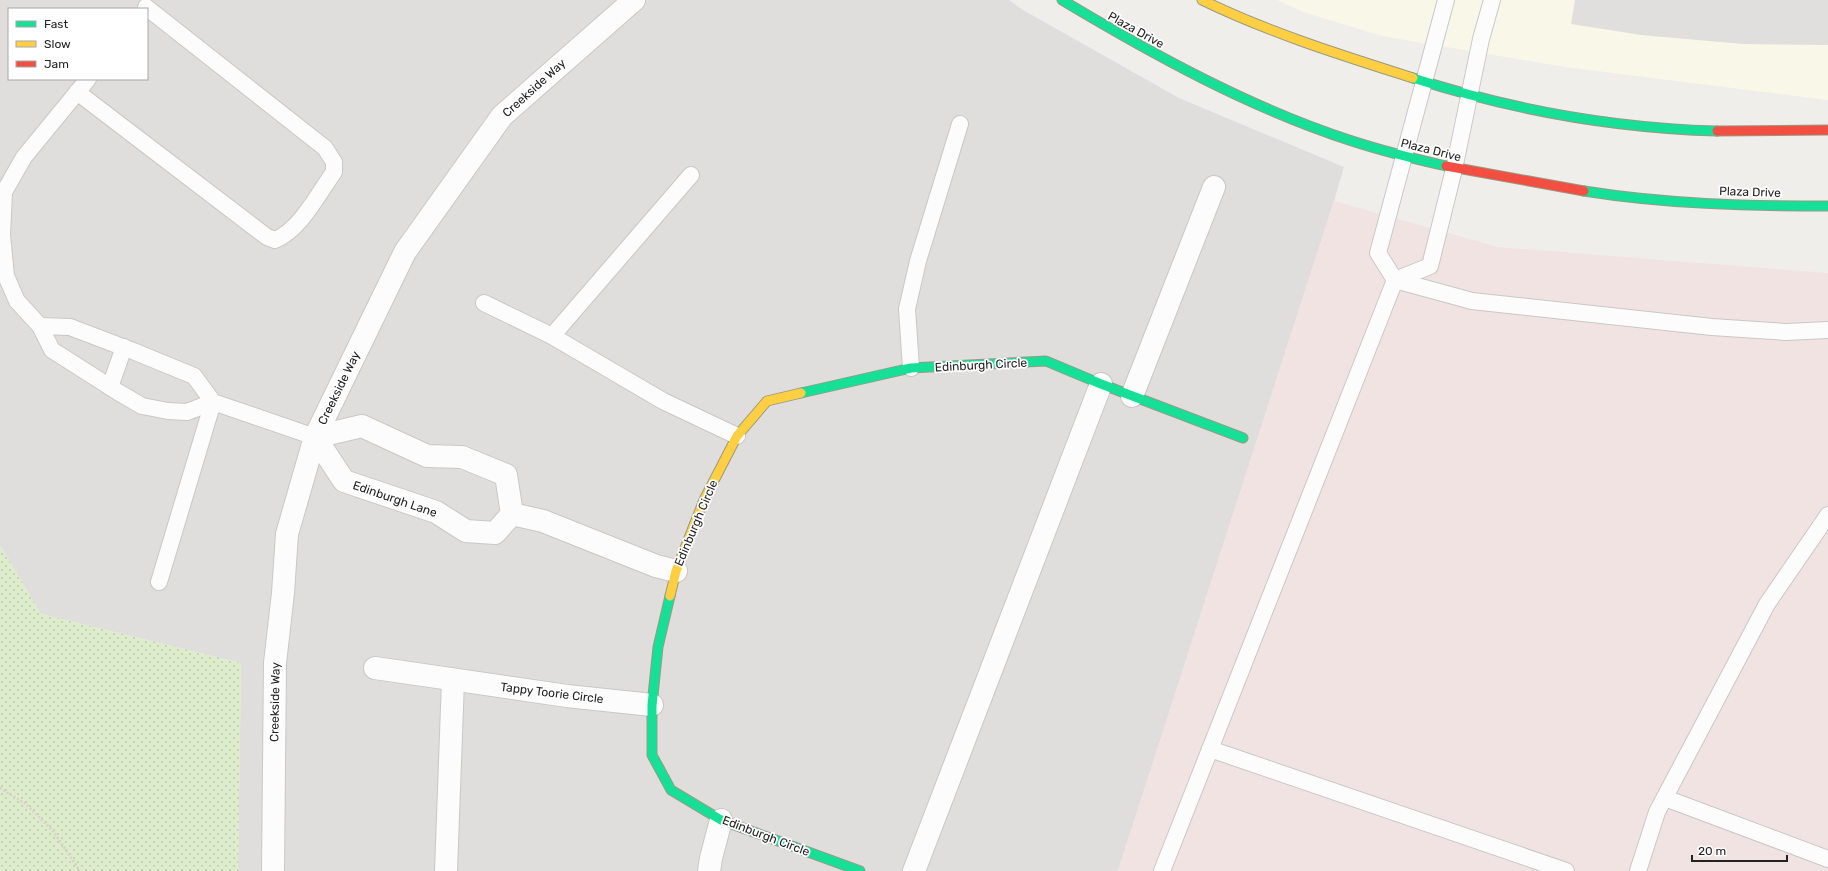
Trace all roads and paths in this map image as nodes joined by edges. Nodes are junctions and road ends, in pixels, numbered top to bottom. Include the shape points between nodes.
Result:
1 (634, 0) edge
2 (1062, 0) edge
3 (1202, 0) edge
4 (1446, 0) edge
5 (1492, 0) edge
6 (147, 5) edge
7 (87, 80) edge
8 (1425, 82) junction
9 (77, 92) junction
10 (1469, 95) junction
11 (960, 124) dead end
12 (1828, 130) edge
13 (1403, 156) junction
14 (1454, 169) junction
15 (691, 175) dead end
16 (1214, 187) dead end
17 (2, 192) edge
18 (1828, 206) edge
19 (1395, 280) junction
20 (484, 303) dead end
21 (40, 326) junction
22 (1828, 330) edge
23 (552, 336) junction
24 (124, 348) junction
25 (911, 368) junction
26 (1100, 384) junction
27 (110, 387) junction
28 (1132, 396) junction
29 (213, 402) junction
30 (737, 436) junction
31 (315, 437) junction
32 (1243, 438) dead end
33 (512, 514) junction
34 (1828, 515) edge
35 (676, 571) junction
36 (159, 582) dead end
37 (375, 668) dead end
38 (453, 680) junction
39 (652, 705) junction
40 (1210, 749) junction
41 (0, 788) edge
42 (1665, 798) junction
43 (722, 820) junction
44 (1828, 859) edge
45 (80, 871) edge
46 (273, 871) edge
47 (446, 871) edge
48 (708, 871) edge
49 (860, 871) edge
50 (914, 871) edge
51 (1162, 871) edge
52 (1566, 871) edge
53 (1638, 871) edge

1 - 31 street, Creekside Way via 502,116 405,252
2 - 13 street, Plaza Drive via 1176,66 1234,93 1294,120 1362,145
3 - 8 street via 1319,50
4 - 8 lane
5 - 10 lane
6 - 9 lane via 325,148 334,162 334,172 295,227 285,236 275,240 267,237
7 - 9 lane
8 - 10 street
8 - 13 lane
9 - 17 lane via 24,157
10 - 12 street via 1510,106 1590,120 1657,128
10 - 14 lane
11 - 25 lane via 918,261 907,309
13 - 14 street, Plaza Drive
13 - 19 lane via 1378,253
14 - 18 street, Plaza Drive via 1634,198 1700,203
14 - 19 lane via 1430,266
15 - 23 lane
16 - 28 street
17 - 21 lane via 2,235 6,276 17,301
19 - 22 lane via 1472,301 1495,304 1712,327 1786,332
19 - 40 lane
20 - 23 lane
21 - 24 lane via 70,328
21 - 27 lane via 52,350
23 - 30 lane via 662,401
24 - 27 lane
24 - 29 lane via 194,376
25 - 26 street, Edinburgh Circle via 1046,361
25 - 30 street, Edinburgh Circle via 767,401
26 - 28 street, Edinburgh Circle
26 - 50 street
27 - 29 lane via 142,406 168,411 187,412
28 - 32 street, Edinburgh Circle
29 - 31 lane
29 - 36 lane
30 - 35 street, Edinburgh Circle via 704,500
31 - 33 street, Edinburgh Lane via 344,481 436,512 466,531 495,533
31 - 33 street via 362,426 427,456 462,457 506,475
31 - 46 street, Creekside Way via 287,534 275,663
33 - 35 street via 542,521 656,566
34 - 42 lane via 1767,604
35 - 39 street, Edinburgh Circle via 658,647
37 - 38 street, Tappy Toorie Circle
38 - 39 street, Tappy Toorie Circle
38 - 47 street
39 - 43 street, Edinburgh Circle via 652,755 672,790
40 - 51 lane
40 - 52 lane
41 - 45 path via 26,804 53,831
42 - 44 lane
42 - 53 lane via 1657,812
43 - 48 street
43 - 49 street, Edinburgh Circle

